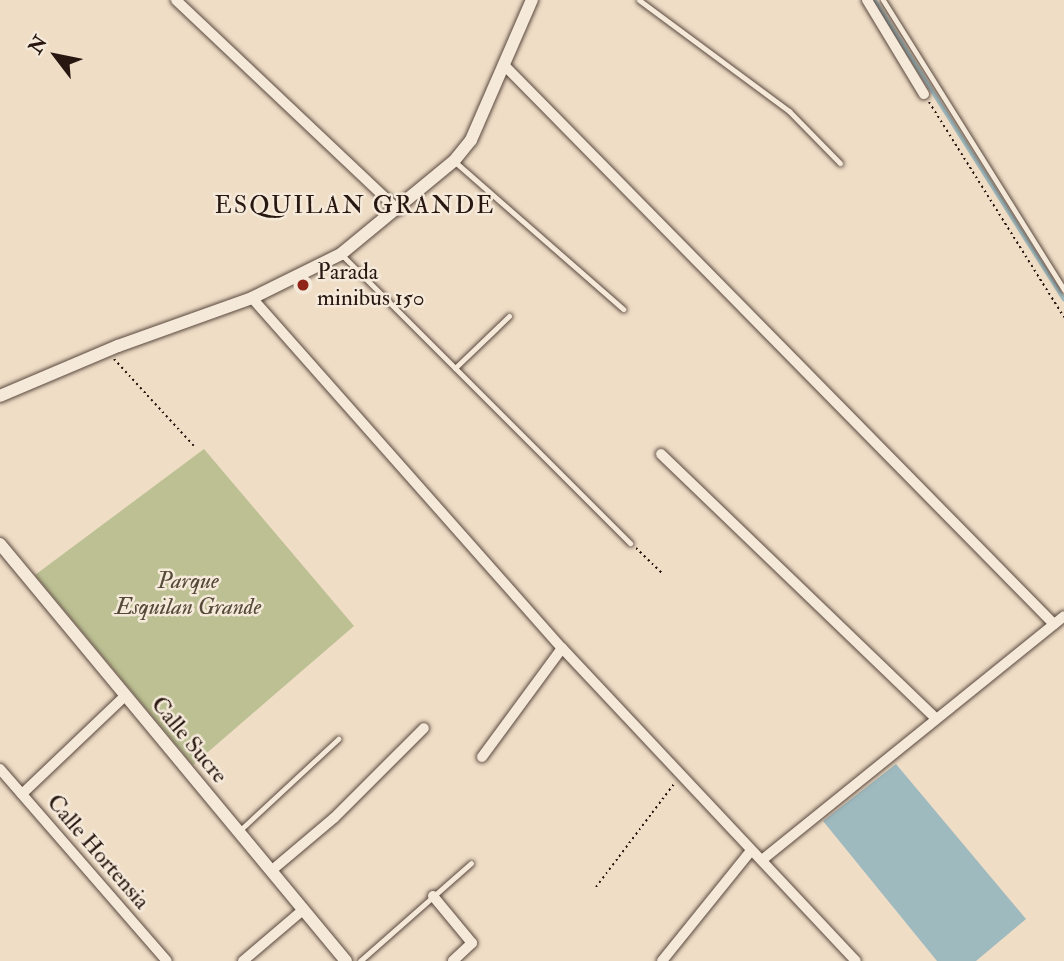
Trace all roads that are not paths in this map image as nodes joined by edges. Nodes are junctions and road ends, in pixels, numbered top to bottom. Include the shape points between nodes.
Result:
1 (176, 0) edge
2 (532, 0) edge
3 (639, 0) edge
4 (867, 0) edge
5 (883, 0) edge
6 (505, 66) junction
7 (924, 94) road end
8 (454, 161) junction
9 (840, 163) dead end
10 (398, 210) junction
11 (341, 254) junction
12 (1064, 290) edge
13 (252, 298) junction
14 (623, 309) dead end
15 (509, 316) dead end
16 (455, 368) junction
17 (0, 396) edge
18 (661, 454) dead end
19 (630, 543) road end
20 (0, 544) edge
21 (1064, 616) edge
22 (1054, 624) junction
23 (562, 648) junction
24 (125, 696) junction
25 (935, 718) junction
26 (424, 728) dead end
27 (338, 739) dead end
28 (482, 757) dead end
29 (0, 769) edge
30 (22, 794) junction
31 (238, 832) junction
32 (750, 852) junction
33 (762, 860) junction
34 (471, 863) dead end
35 (271, 871) junction
36 (433, 896) junction
37 (303, 910) junction
38 (167, 961) edge
39 (243, 961) edge
40 (346, 961) edge
41 (359, 961) edge
42 (453, 961) edge
43 (662, 961) edge
44 (856, 961) edge

1 - 10 street
2 - 6 street
3 - 9 lane via 789,111
4 - 7 street
5 - 12 lane
6 - 8 street via 471,140
6 - 22 street
8 - 10 street
8 - 14 lane
10 - 11 street
11 - 13 street
11 - 16 lane
13 - 17 street
13 - 23 street
15 - 16 lane
16 - 19 lane
18 - 25 street
20 - 24 street, Calle Sucre
21 - 22 street
22 - 25 street
23 - 28 street
23 - 32 street
24 - 30 street
24 - 31 street, Calle Sucre
25 - 33 street
26 - 35 street via 334,818
27 - 31 lane
29 - 30 street, Calle Hortensia
30 - 38 street, Calle Hortensia
31 - 35 street, Calle Sucre
32 - 33 street
32 - 43 street
33 - 44 street
34 - 36 lane
35 - 37 street, Calle Sucre
36 - 41 lane
36 - 42 street via 472,943
37 - 39 street
37 - 40 street, Calle Sucre

